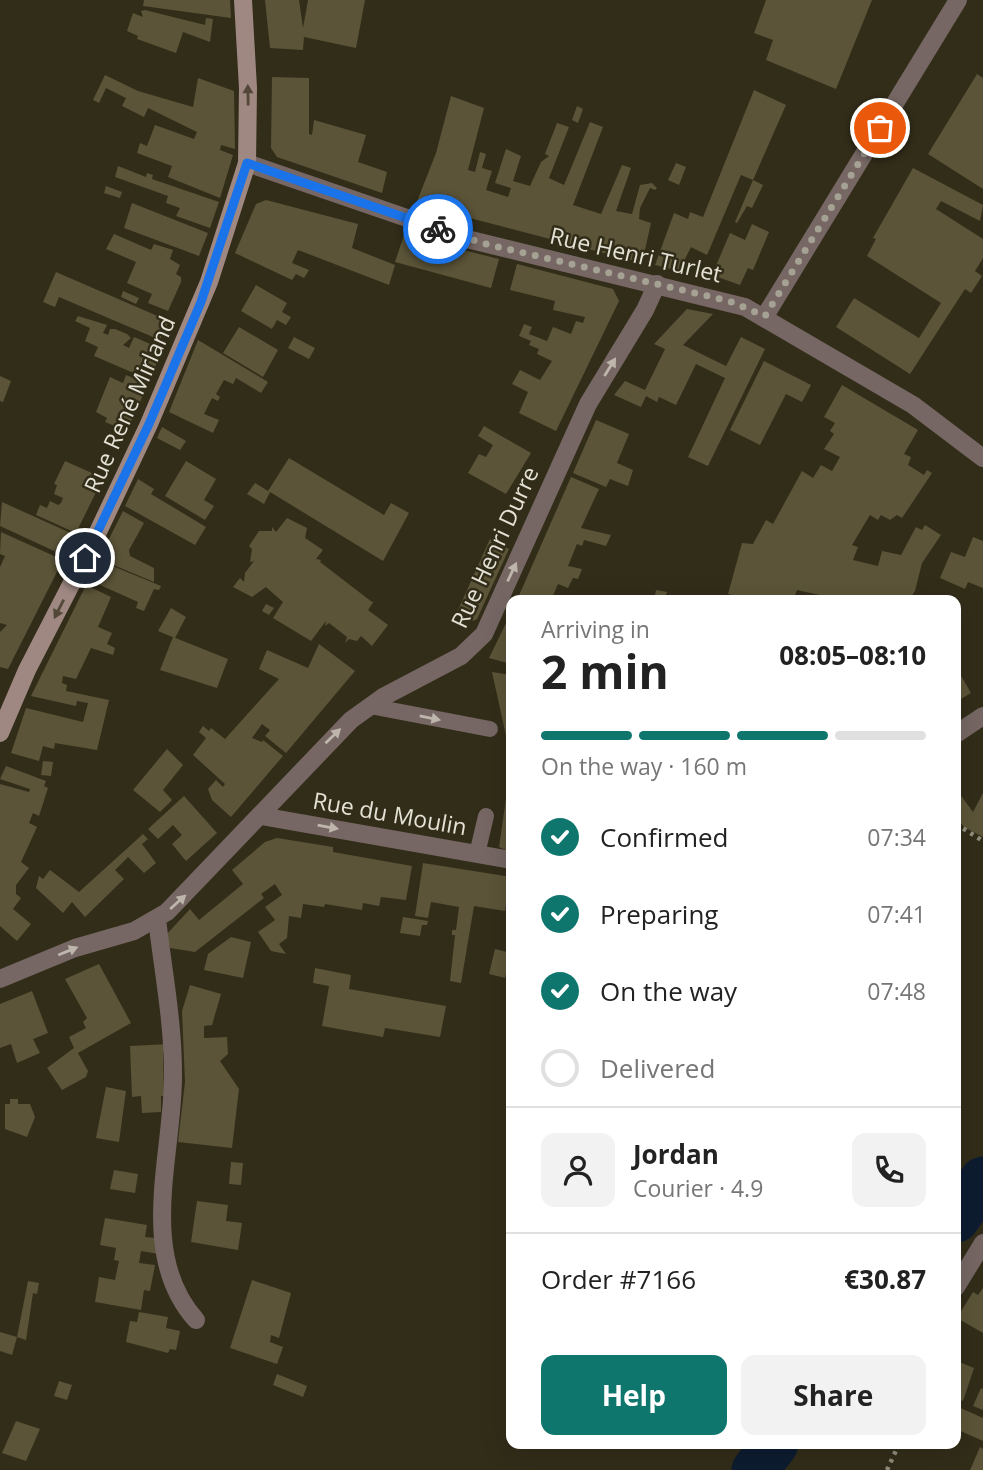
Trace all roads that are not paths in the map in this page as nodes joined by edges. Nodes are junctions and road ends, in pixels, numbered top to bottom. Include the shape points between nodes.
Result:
1 (243, 0) edge
2 (958, 0) edge
3 (247, 163) junction
4 (657, 284) junction
5 (765, 316) junction
6 (983, 458) edge
7 (370, 706) junction
8 (983, 716) edge
9 (490, 729) dead end
10 (961, 731) edge
11 (0, 733) edge
12 (261, 816) junction
13 (486, 816) dead end
14 (477, 854) junction
15 (506, 859) edge
16 (157, 919) junction
17 (0, 979) edge
18 (983, 1243) edge
19 (961, 1279) edge
20 (196, 1320) dead end

3 -> 1 street, Rue René Mirland
2 - 5 street
3 - 4 street, Rue Henri Turlet via 471,240
3 -> 11 street, Rue René Mirland via 201,302 149,424
4 - 5 street, Rue Henri Turlet via 729,301
7 -> 4 street, Rue Henri Durre via 452,662 479,641 588,404
5 - 6 street, Rue Henri Turlet via 913,405
7 -> 9 lane
12 -> 7 street, Rue Henri Durre via 338,731
8 - 10 street
12 -> 14 street, Rue du Moulin
16 -> 12 street, Rue Henri Durre
13 - 14 lane
14 - 15 street, Rue du Moulin
17 -> 16 street, Rue Henri Durre
16 - 20 street via 173,1073 162,1235 177,1292
18 - 19 street

